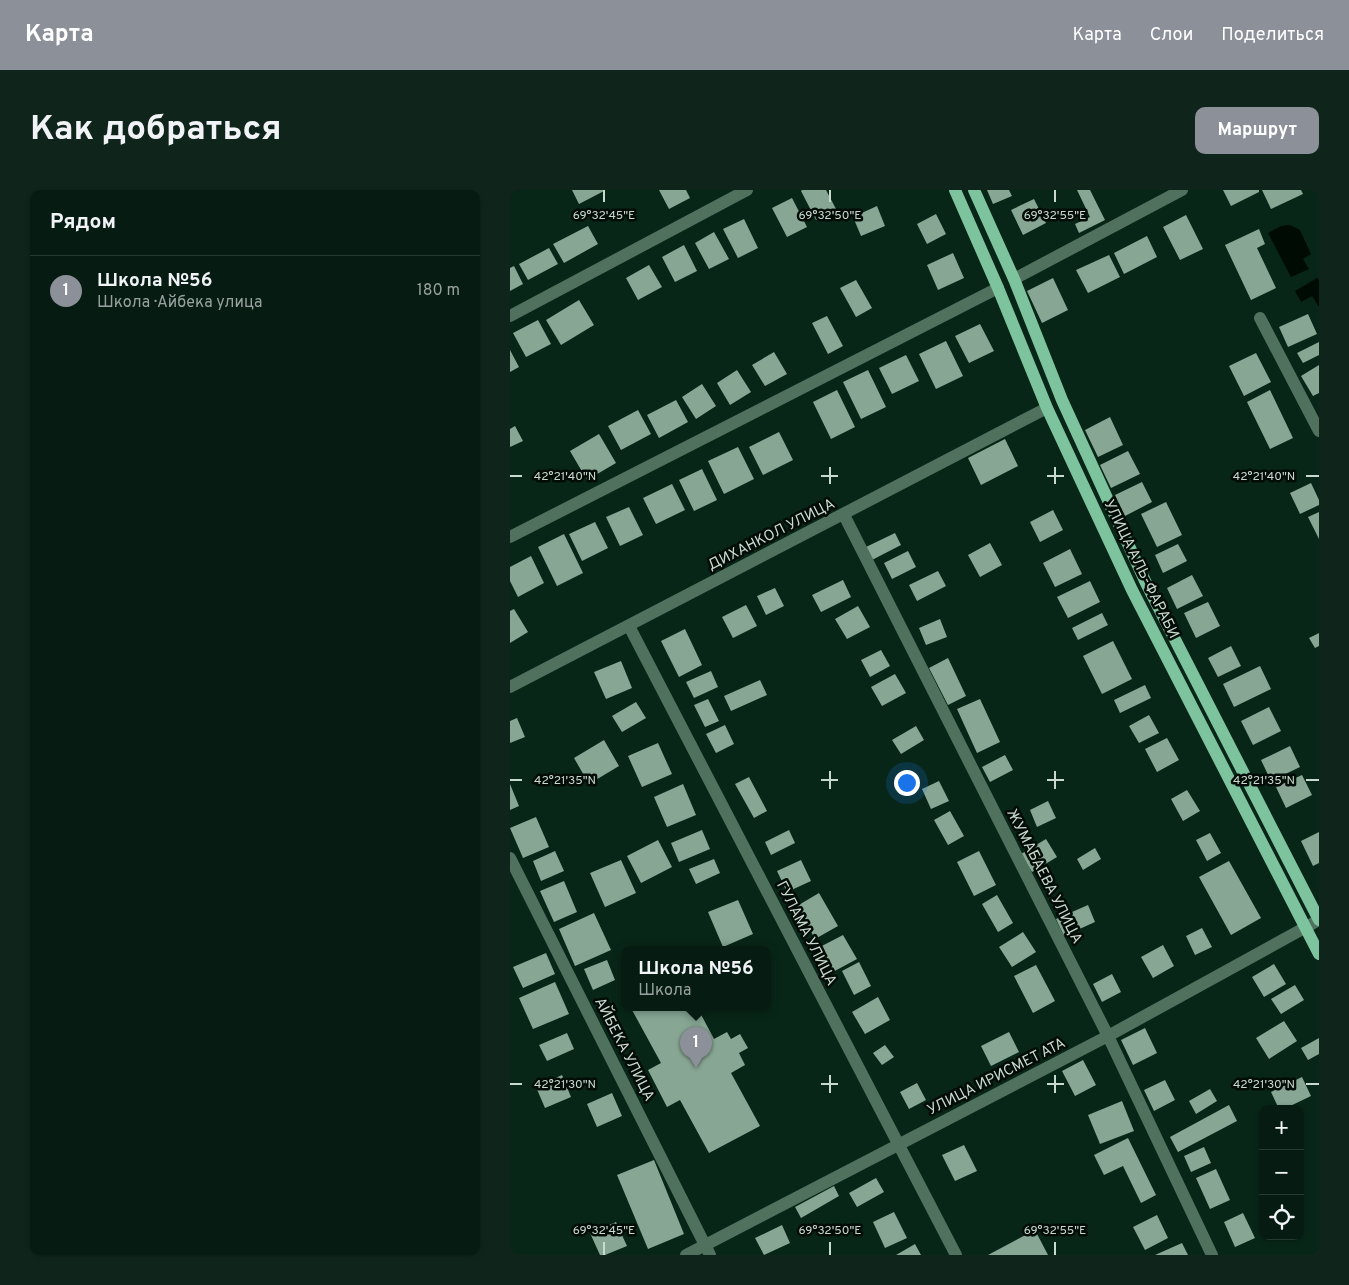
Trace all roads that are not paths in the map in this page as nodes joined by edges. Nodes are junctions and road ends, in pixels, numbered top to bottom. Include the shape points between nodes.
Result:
1 (747, 190) edge
2 (955, 190) edge
3 (974, 190) edge
4 (1182, 190) edge
5 (1014, 279) junction
6 (998, 288) junction
7 (510, 316) edge
8 (1260, 318) dead end
9 (1047, 408) junction
10 (1319, 431) edge
11 (844, 515) junction
12 (510, 537) edge
13 (629, 626) junction
14 (510, 687) edge
15 (510, 858) edge
16 (1319, 920) edge
17 (1305, 927) junction
18 (1319, 954) edge
19 (1108, 1036) junction
20 (898, 1145) junction
21 (708, 1250) edge
22 (686, 1255) edge
23 (956, 1255) edge
24 (1212, 1255) edge

1 - 7 street
2 - 6 main road, УЛИЦА АЛЬ-ФАРАБИ
3 - 5 main road, УЛИЦА АЛЬ-ФАРАБИ
4 - 5 street
5 - 16 main road, УЛИЦА АЛЬ-ФАРАБИ via 1062,400 1146,582
6 - 9 main road, УЛИЦА АЛЬ-ФАРАБИ
6 - 12 street
8 - 10 street
9 - 11 street, ДИХАНКОЛ УЛИЦА
9 - 17 main road, УЛИЦА АЛЬ-ФАРАБИ via 1132,590
11 - 13 street, ДИХАНКОЛ УЛИЦА
11 - 19 street, ЖУМАБАЕВА УЛИЦА
13 - 14 street, ДИХАНКОЛ УЛИЦА
13 - 20 street, ГУЛАМА УЛИЦА
15 - 21 street, АЙБЕКА УЛИЦА
16 - 17 street, УЛИЦА ИРИСМЕТ АТА
17 - 18 main road, УЛИЦА АЛЬ-ФАРАБИ
17 - 19 street, УЛИЦА ИРИСМЕТ АТА
19 - 20 street, УЛИЦА ИРИСМЕТ АТА
19 - 24 street, ЖУМАБАЕВА УЛИЦА
20 - 21 street, УЛИЦА ИРИСМЕТ АТА
20 - 23 street, ГУЛАМА УЛИЦА
21 - 22 street, УЛИЦА ИРИСМЕТ АТА

